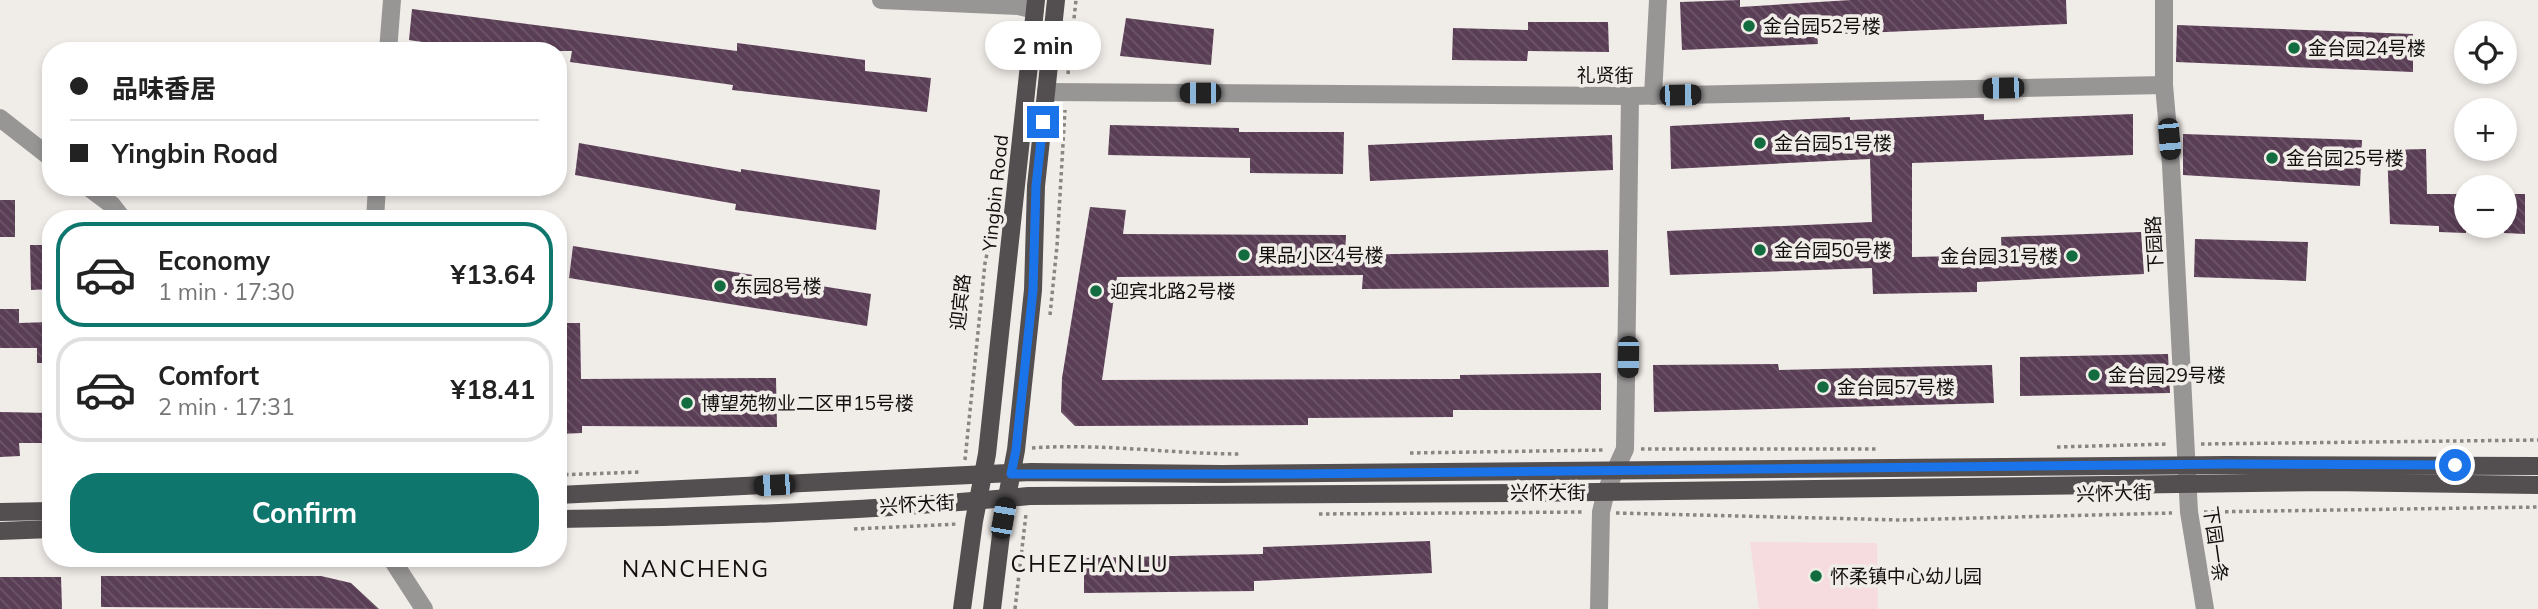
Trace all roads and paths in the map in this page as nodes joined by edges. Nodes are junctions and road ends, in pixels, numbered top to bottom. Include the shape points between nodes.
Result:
1 (392, 0) edge
2 (881, 0) edge
3 (1056, 0) edge
4 (1658, 0) edge
5 (2164, 0) edge
6 (1036, 5) edge
7 (389, 42) edge
8 (2164, 85) junction
9 (1046, 92) junction
10 (1630, 96) junction
11 (1653, 96) junction
12 (0, 118) edge
13 (42, 151) edge
14 (100, 196) edge
15 (115, 210) edge
16 (993, 227) dead end
17 (2187, 465) junction
18 (2538, 466) edge
19 (1617, 471) junction
20 (1011, 474) junction
21 (983, 475) junction
22 (963, 476) junction
23 (2189, 485) junction
24 (2538, 485) edge
25 (1606, 491) junction
26 (567, 495) edge
27 (1007, 498) junction
28 (978, 501) junction
29 (959, 503) junction
30 (2538, 507) edge
31 (42, 511) edge
32 (0, 512) edge
33 (1601, 512) junction
34 (2189, 512) junction
35 (1312, 514) dead end
36 (1037, 515) dead end
37 (1003, 518) junction
38 (567, 519) edge
39 (974, 521) junction
40 (955, 524) junction
41 (42, 529) edge
42 (844, 529) dead end
43 (0, 531) edge
44 (954, 537) dead end
45 (397, 567) edge
46 (424, 609) edge
47 (962, 609) edge
48 (992, 609) edge
49 (1599, 609) edge
50 (2204, 609) edge

1 - 7 street
2 - 6 street
3 - 9 main road, Yingbin Road
4 - 11 street
5 - 8 street, 下园路
6 - 21 main road, Yingbin Road
8 - 11 street, 礼贤街
8 - 17 street, 下园路
9 - 10 street, 礼贤街
9 - 20 main road, Yingbin Road via 1036,186 1033,290
10 - 11 street, 礼贤街
10 - 19 street via 1625,449
12 - 13 street
14 - 15 street
16 - 22 path, 迎宾路 via 985,263
17 - 18 main road, 兴怀大街
17 - 19 main road, 兴怀大街
17 - 23 street, 下园路
19 - 20 main road, 兴怀大街
19 - 25 street
20 - 21 main road, 兴怀大街
20 - 27 main road
21 - 22 main road, 兴怀大街
21 - 28 main road
22 - 26 main road, 兴怀大街
23 - 24 main road, 兴怀大街
23 - 25 main road, 兴怀大街
23 - 34 street, 下园一条
25 - 27 main road, 兴怀大街
25 - 33 street
27 - 28 main road, 兴怀大街
27 - 37 main road
28 - 29 main road, 兴怀大街
28 - 39 main road
29 - 38 main road, 兴怀大街 via 715,517
29 - 40 path
30 - 34 path, 兴怀大街
31 - 32 main road
33 - 34 path, 兴怀大街 via 1900,520
33 - 35 path, 兴怀大街
33 - 49 street
34 - 50 street, 下园一条
36 - 37 path
37 - 48 main road
39 - 40 path, 兴怀大街
39 - 47 main road
40 - 42 path, 兴怀大街
40 - 44 path
41 - 43 main road
45 - 46 street

